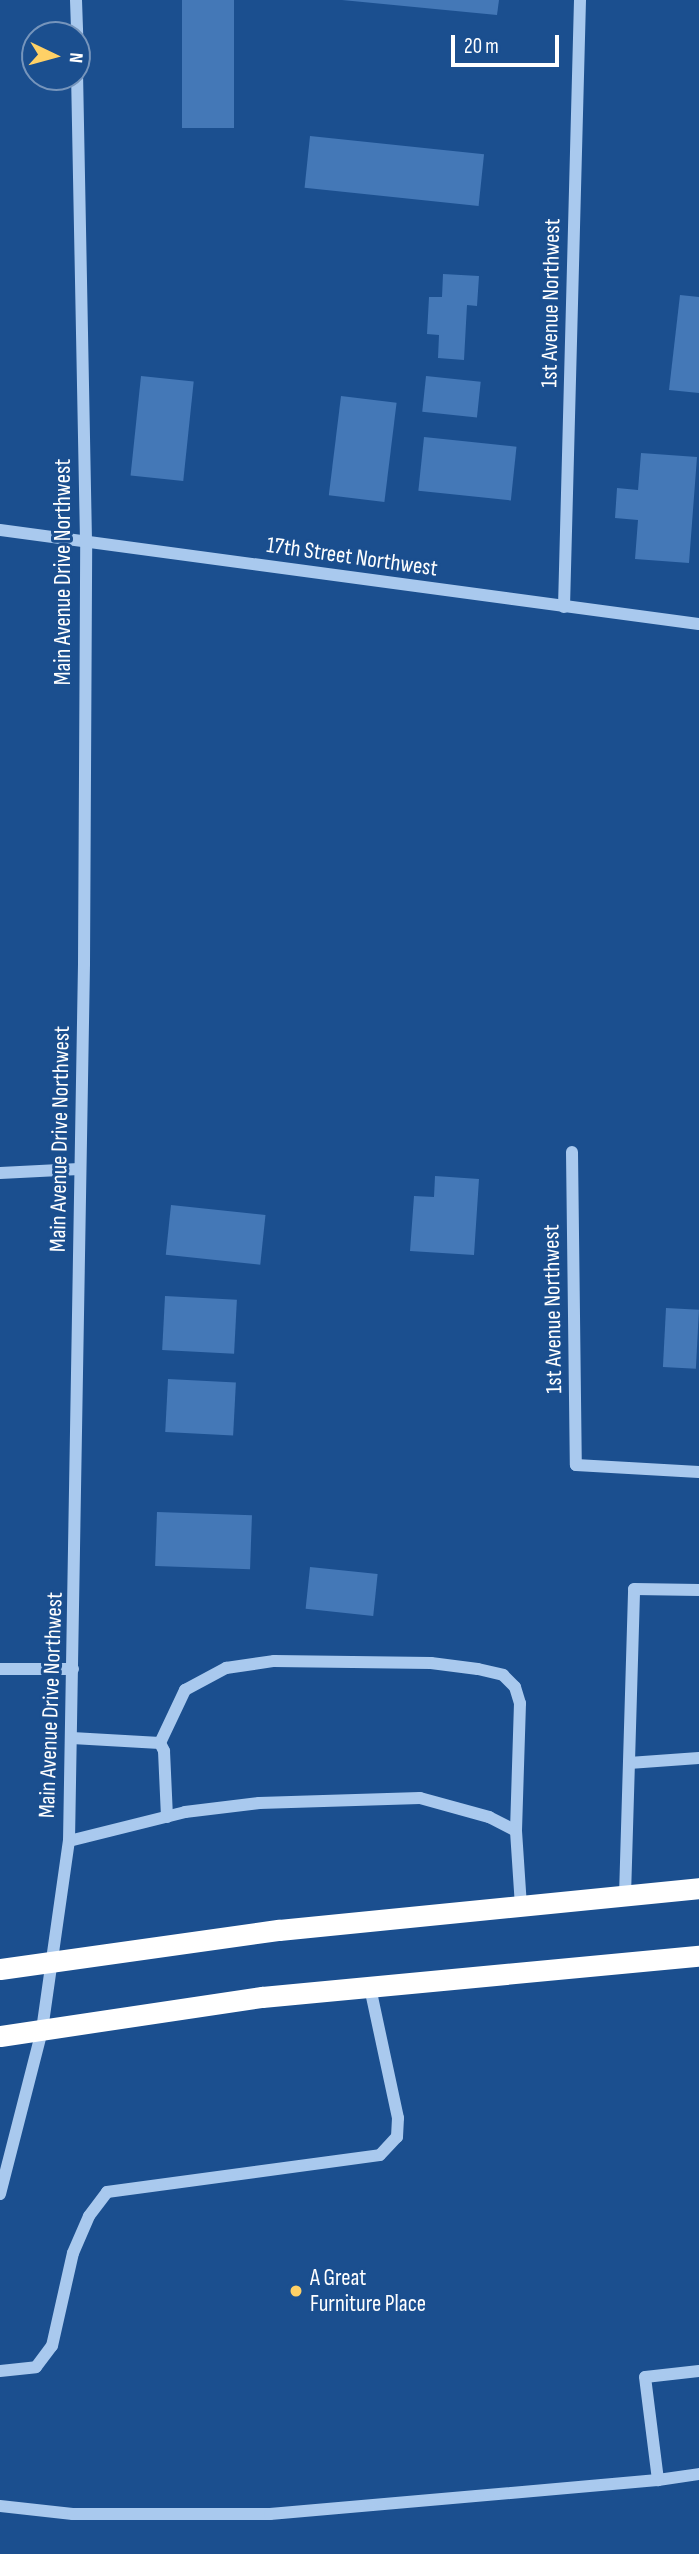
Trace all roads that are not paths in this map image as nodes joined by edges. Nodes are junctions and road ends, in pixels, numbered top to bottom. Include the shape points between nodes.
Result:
1 (76, 0) edge
2 (580, 0) edge
3 (77, 21) edge
4 (77, 91) edge
5 (0, 530) edge
6 (86, 541) junction
7 (564, 607) junction
8 (699, 624) edge
9 (572, 1152) dead end
10 (79, 1169) junction
11 (0, 1173) edge
12 (699, 1472) edge
13 (699, 1590) edge
14 (73, 1669) junction
15 (0, 1670) edge
16 (72, 1738) junction
17 (160, 1744) junction
18 (699, 1758) edge
19 (629, 1763) junction
20 (167, 1817) junction
21 (516, 1831) junction
22 (69, 1841) junction
23 (699, 1888) edge
24 (625, 1896) junction
25 (521, 1906) junction
26 (699, 1956) edge
27 (52, 1961) junction
28 (0, 1969) edge
29 (370, 1987) junction
30 (42, 2030) junction
31 (0, 2036) edge
32 (0, 2194) edge
33 (0, 2371) edge
34 (699, 2371) edge
35 (699, 2474) edge
36 (659, 2480) junction
37 (0, 2506) edge

1 - 3 street
2 - 7 street, 1st Avenue Northwest
4 - 6 street, Main Avenue Drive Northwest
5 - 6 street, 17th Street Northwest
6 - 7 street, 17th Street Northwest
6 - 10 street, Main Avenue Drive Northwest
7 - 8 street, 17th Street Northwest
9 - 12 street, 1st Avenue Northwest via 576,1465
10 - 11 street
10 - 14 street, Main Avenue Drive Northwest
13 - 19 street via 634,1589
14 - 15 street
14 - 16 street, Main Avenue Drive Northwest
16 - 17 street
16 - 22 street, Main Avenue Drive Northwest
17 - 20 street
17 - 21 street via 185,1690 226,1668 274,1661 431,1663 491,1672 503,1675 515,1687 520,1703
18 - 19 street
19 - 24 street
20 - 21 street via 258,1803 420,1798 489,1817
20 - 22 street
21 - 25 street
22 - 27 street, Main Avenue Drive Northwest
23 - 24 highway
24 - 25 highway
25 - 27 highway via 279,1930
26 - 29 highway
27 - 28 highway
27 - 30 street, Main Avenue Drive Northwest
29 - 30 highway via 262,1997
29 - 33 street via 398,2118 397,2137 380,2155 107,2192 89,2216 74,2253 52,2346 36,2367
30 - 31 highway
30 - 32 street, Main Avenue Drive Northwest
34 - 36 street via 645,2377
35 - 36 street
36 - 37 street via 270,2514 74,2514

